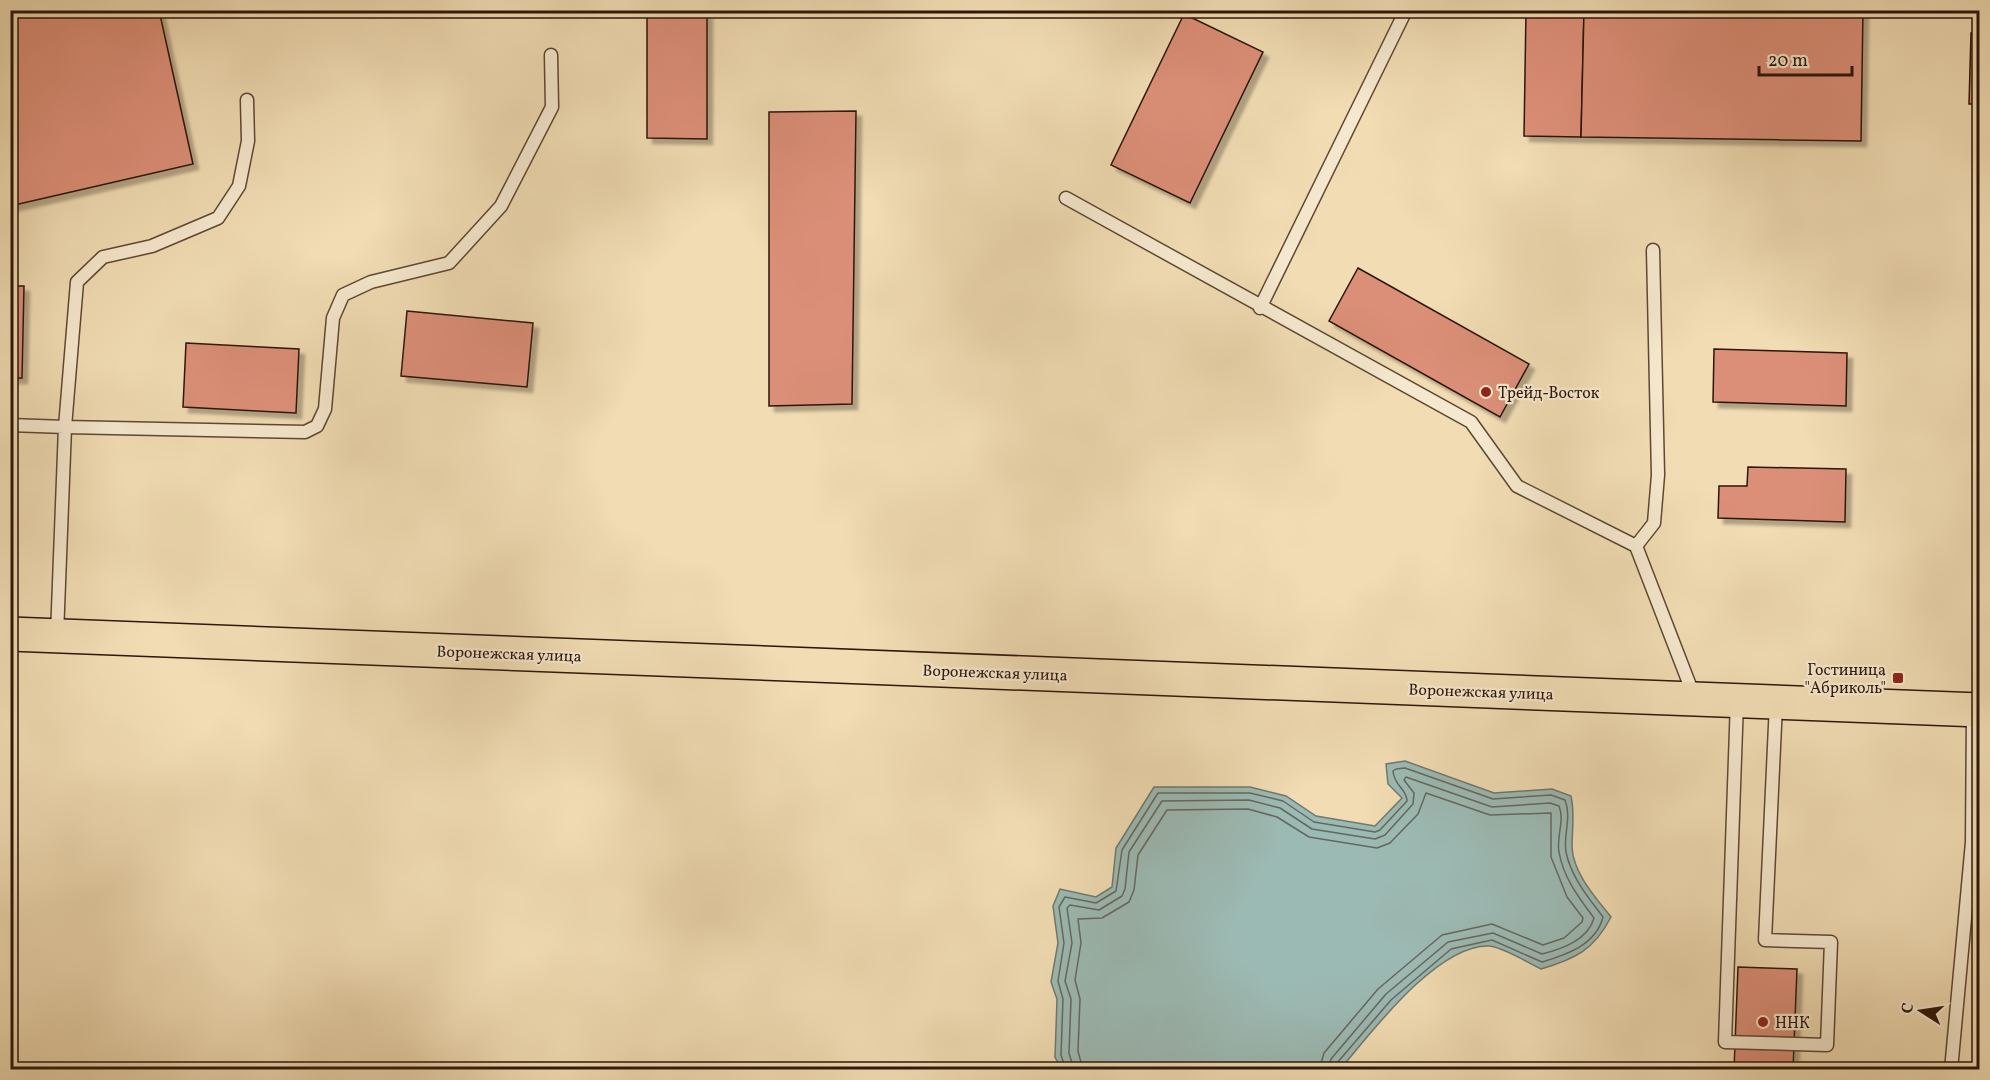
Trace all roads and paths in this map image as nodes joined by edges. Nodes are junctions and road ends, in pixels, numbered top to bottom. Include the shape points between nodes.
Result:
1 (1406, 10) edge
2 (551, 55) dead end
3 (247, 100) dead end
4 (1066, 198) dead end
5 (1653, 250) dead end
6 (1260, 308) junction
7 (10, 425) edge
8 (65, 427) junction
9 (1636, 546) junction
10 (10, 634) edge
11 (57, 636) junction
12 (1696, 699) junction
13 (1737, 701) junction
14 (1776, 703) junction
15 (1976, 710) edge
16 (1974, 887) edge
17 (1951, 1070) edge

1 - 6 lane
2 - 8 lane via 552,107 501,206 449,264 371,282 343,295 333,318 325,409 317,426 305,432
3 - 8 lane via 248,141 239,186 218,218 152,246 103,257 77,282
4 - 6 lane
5 - 9 lane via 1658,475 1654,523
6 - 9 lane via 1471,422 1517,486
7 - 8 lane
8 - 11 lane
9 - 12 lane
10 - 11 highway, Воронежская улица
11 - 12 highway, Воронежская улица
12 - 13 highway, Воронежская улица
13 - 14 highway, Воронежская улица
13 - 14 lane via 1725,1042 1827,1045 1831,942 1765,940
14 - 15 highway, Воронежская улица
15 - 16 lane
16 - 17 lane

